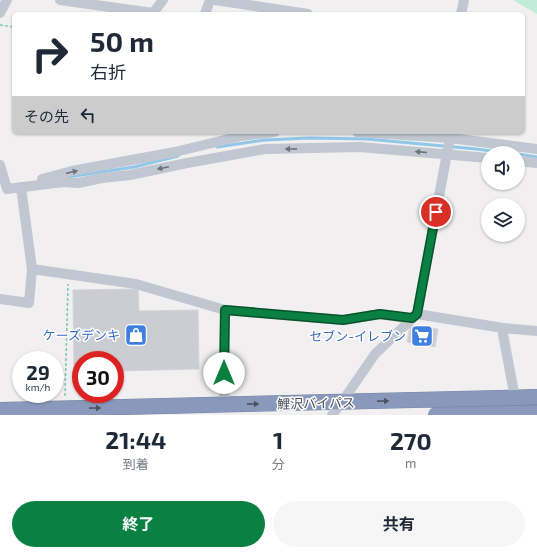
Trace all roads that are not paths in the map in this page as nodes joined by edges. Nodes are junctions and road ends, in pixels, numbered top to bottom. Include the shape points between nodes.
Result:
1 (8, 0) edge
2 (60, 0) edge
3 (163, 0) edge
4 (210, 0) edge
5 (215, 0) edge
6 (464, 0) edge
7 (243, 9) edge
8 (146, 12) edge
9 (154, 12) edge
10 (206, 12) edge
11 (282, 12) edge
12 (461, 12) edge
13 (0, 13) edge
14 (258, 134) edge
15 (374, 134) edge
16 (221, 136) edge
17 (449, 143) edge
18 (537, 149) edge
19 (185, 155) junction
20 (481, 155) edge
21 (525, 162) edge
22 (537, 163) edge
23 (0, 165) edge
24 (129, 168) junction
25 (21, 187) junction
26 (4, 190) edge
27 (32, 270) junction
28 (0, 299) edge
29 (225, 310) junction
30 (414, 316) junction
31 (503, 328) junction
32 (537, 331) edge
33 (537, 397) edge
34 (515, 398) junction
35 (342, 402) junction
36 (224, 405) junction
37 (0, 410) edge
38 (537, 413) edge
39 (332, 415) edge
40 (436, 415) edge

1 - 13 street
2 - 8 street
3 - 9 street
4 - 10 street
5 - 7 street
6 - 12 street
7 - 11 street
14 - 16 street
15 - 17 street
16 - 19 street
17 - 18 street
17 -> 19 street via 265,149
17 - 20 street
17 - 30 street
19 - 24 street
19 -> 24 street
21 - 22 street
23 - 26 street
24 - 25 street via 78,183 63,182
26 -> 24 street via 72,171
25 - 26 street
25 - 27 street
27 - 28 street via 29,303
27 - 29 street via 136,284
29 - 30 street via 343,320 380,314
29 - 36 street
30 - 31 street
30 - 35 street via 375,354
31 - 32 street
31 - 34 street
33 - 34 highway, 鯉沢バイパス
35 -> 34 highway, 鯉沢バイパス
36 -> 35 highway, 鯉沢バイパス
35 - 39 street
37 -> 36 highway, 鯉沢バイパス
38 - 40 highway

